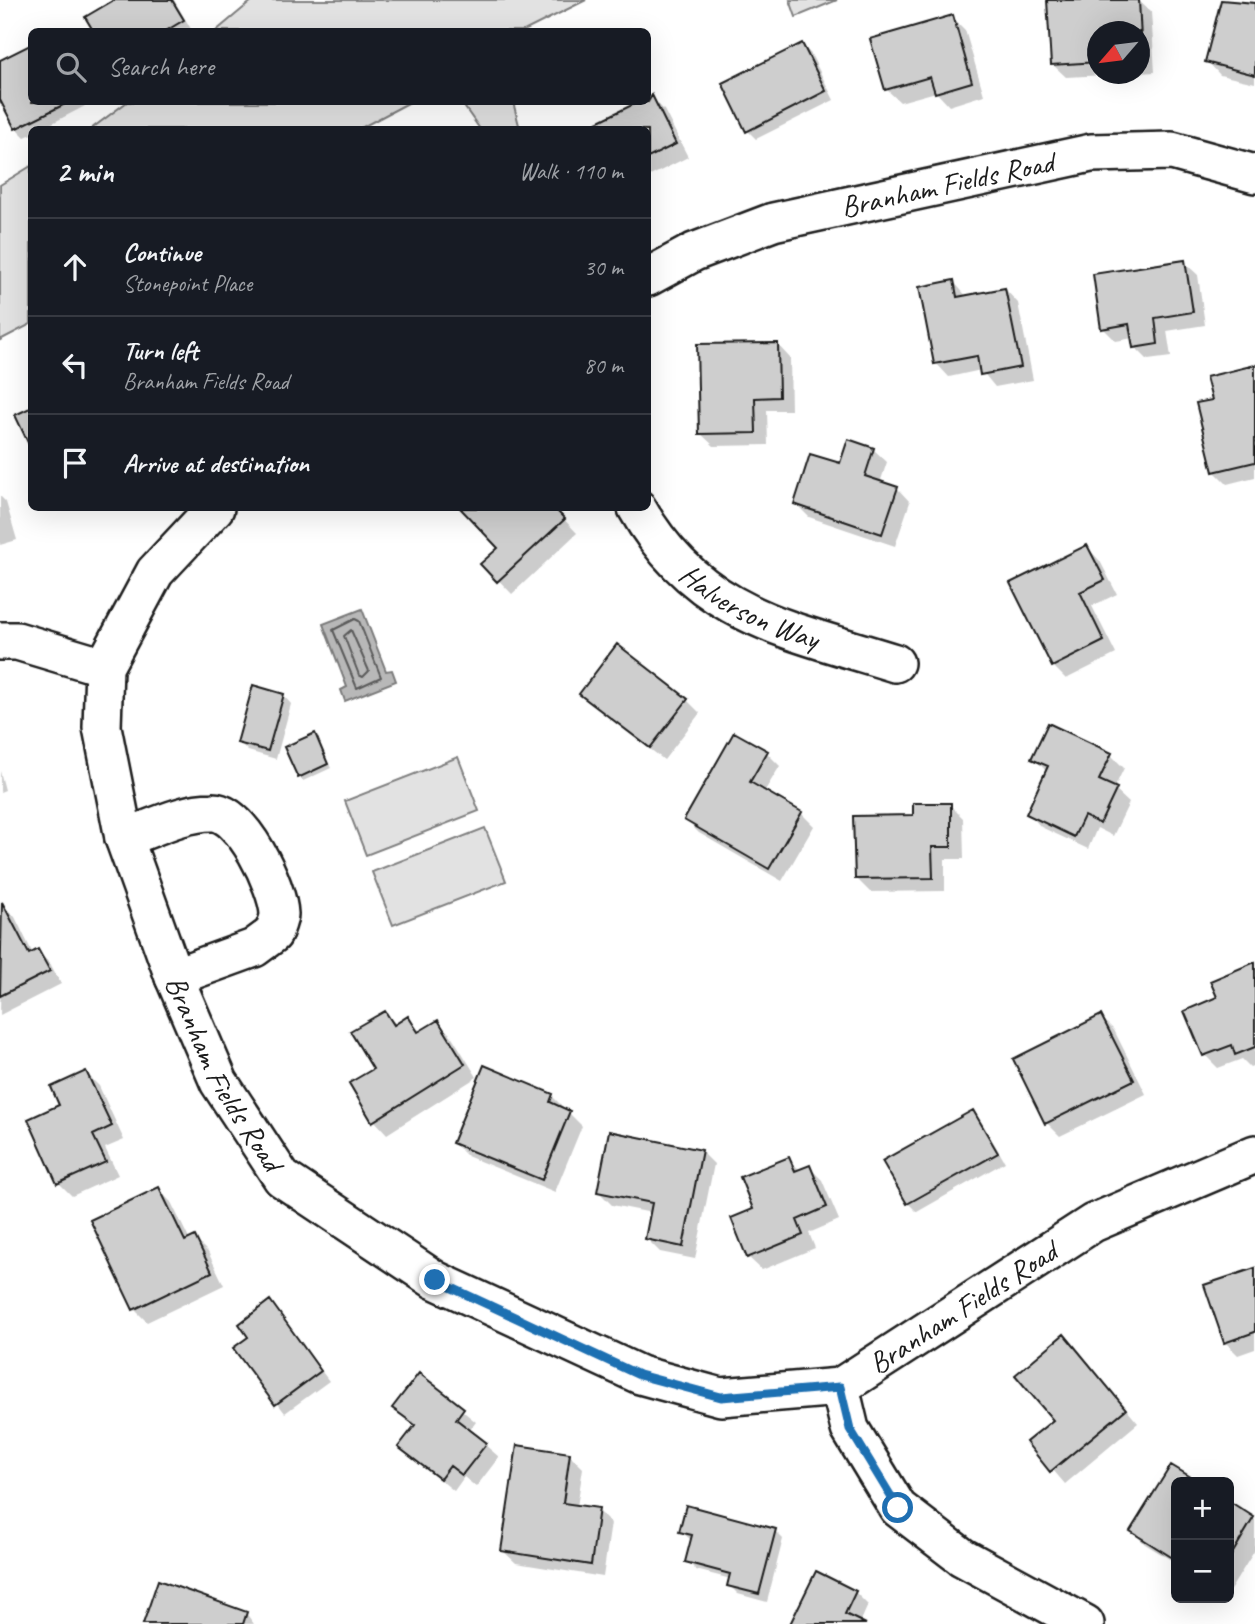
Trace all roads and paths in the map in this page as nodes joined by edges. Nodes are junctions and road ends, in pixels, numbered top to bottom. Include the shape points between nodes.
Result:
1 (1255, 174) edge
2 (651, 275) edge
3 (212, 511) edge
4 (639, 511) edge
5 (0, 641) edge
6 (895, 663) dead end
7 (104, 667) junction
8 (124, 838) junction
9 (174, 977) junction
10 (1255, 1154) edge
11 (840, 1387) junction
12 (1085, 1624) edge

1 - 2 street, Branham Fields Road via 1172,151 1090,153 773,222 694,252
3 - 7 street, Branham Fields Road via 155,572
4 - 6 street, Halverson Way via 688,576 738,610
5 - 7 street via 18,641
7 - 8 street, Branham Fields Road via 102,727
8 - 9 street, Branham Fields Road
8 - 9 street via 214,811 243,828 263,866 279,914 273,934 254,948
9 - 11 street, Branham Fields Road via 219,1082 282,1178 435,1280 651,1378 721,1397
10 - 11 street, Branham Fields Road via 1093,1223
11 - 12 street via 850,1429 898,1508 962,1557

